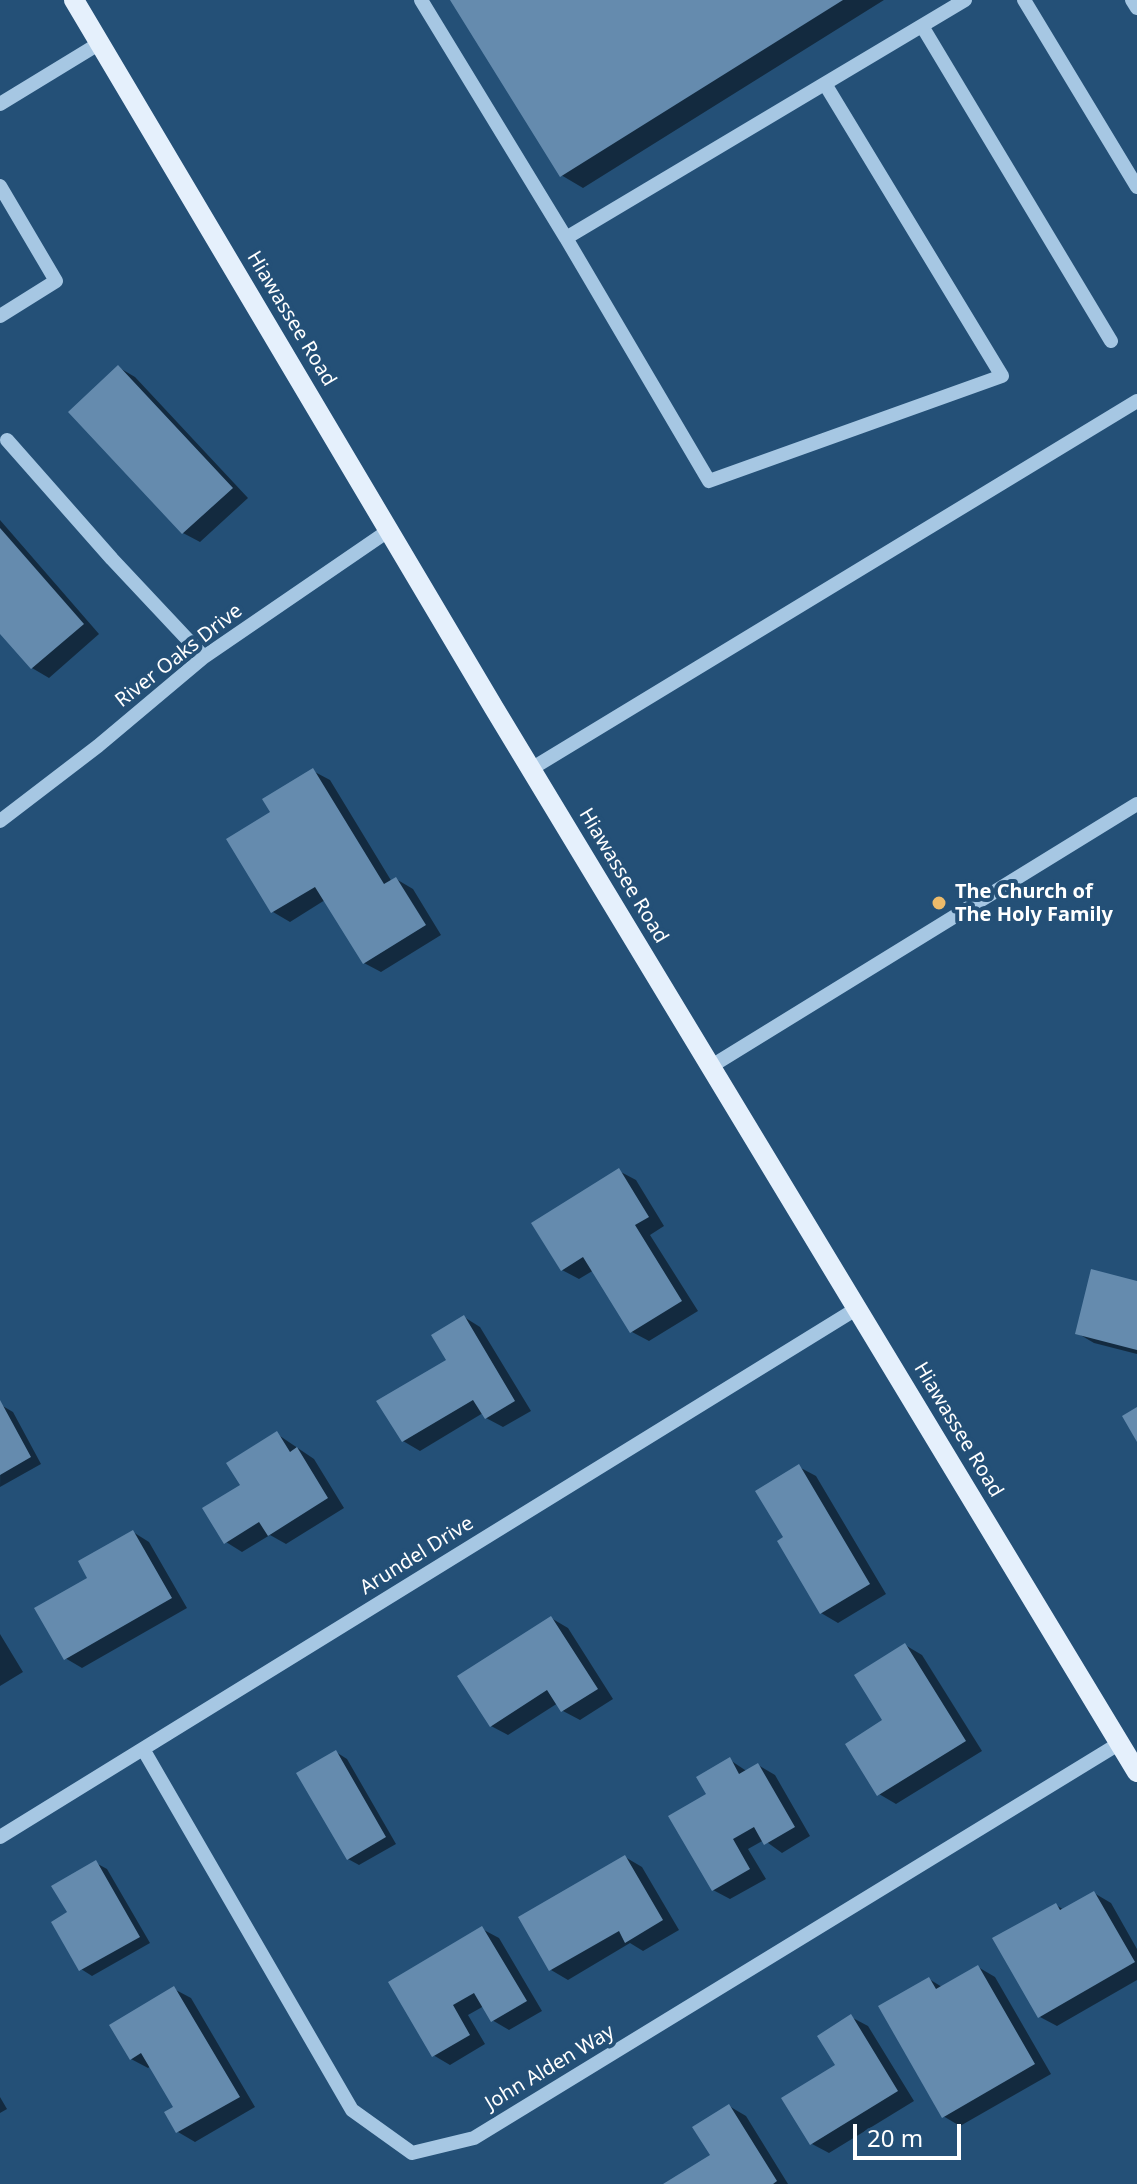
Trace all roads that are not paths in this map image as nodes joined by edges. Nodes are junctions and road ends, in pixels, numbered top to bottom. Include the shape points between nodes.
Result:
1 (74, 0) edge
2 (421, 0) edge
3 (965, 0) edge
4 (1024, 0) edge
5 (1132, 0) edge
6 (1137, 8) edge
7 (922, 26) junction
8 (100, 43) junction
9 (825, 84) junction
10 (0, 104) edge
11 (0, 186) edge
12 (1137, 187) edge
13 (566, 238) junction
14 (0, 316) edge
15 (1111, 341) dead end
16 (1137, 401) edge
17 (7, 440) dead end
18 (388, 531) junction
19 (204, 657) junction
20 (531, 769) junction
21 (1137, 804) edge
22 (0, 821) edge
23 (710, 1067) junction
24 (856, 1309) junction
25 (1120, 1743) junction
26 (143, 1749) junction
27 (1137, 1772) edge
28 (0, 1837) edge

1 - 8 main road, Hiawassee Road
2 - 13 street
3 - 7 street
4 - 12 street
5 - 6 street
7 - 9 street
7 - 15 street
8 - 10 street
8 - 18 main road, Hiawassee Road
9 - 13 street
9 - 13 street via 1002,376 709,481
11 - 14 street via 56,281
16 - 20 street
17 - 19 street
18 - 19 street, River Oaks Drive
18 - 20 main road, Hiawassee Road
19 - 22 street, River Oaks Drive
20 - 23 main road, Hiawassee Road
21 - 23 street
23 - 24 main road, Hiawassee Road
24 - 25 main road, Hiawassee Road
24 - 26 street, Arundel Drive
25 - 26 street, John Alden Way via 474,2138 412,2153 352,2110
25 - 27 main road, Hiawassee Road
26 - 28 street, Arundel Drive

